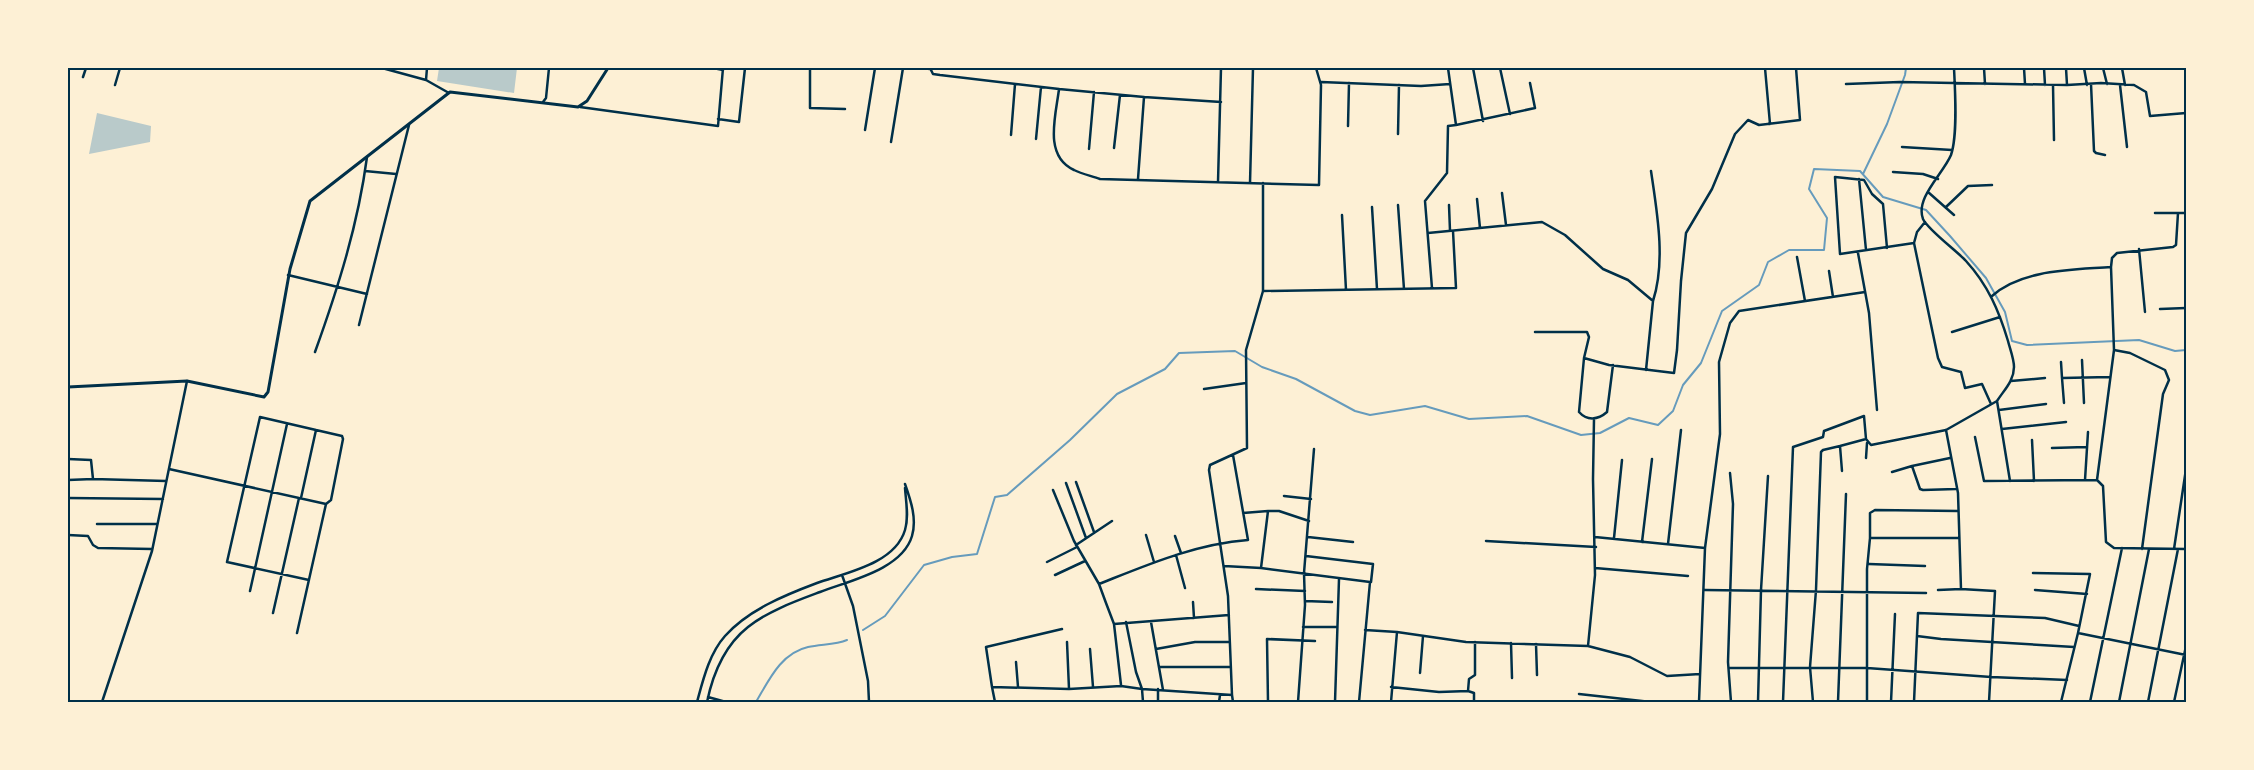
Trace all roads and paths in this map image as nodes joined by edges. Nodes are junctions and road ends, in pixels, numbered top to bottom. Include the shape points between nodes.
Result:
1 (86, 68) edge
2 (120, 68) edge
3 (384, 68) edge
4 (427, 68) edge
5 (549, 68) edge
6 (608, 68) edge
7 (713, 68) edge
8 (745, 68) edge
9 (810, 68) edge
10 (875, 68) edge
11 (903, 68) edge
12 (920, 68) edge
13 (930, 68) edge
14 (1221, 68) edge
15 (1253, 68) edge
16 (1316, 68) edge
17 (1448, 68) edge
18 (1473, 68) edge
19 (1500, 68) edge
20 (1765, 68) edge
21 (1796, 68) edge
22 (1825, 68) edge
23 (1830, 68) edge
24 (1954, 68) edge
25 (1984, 68) edge
26 (2024, 68) edge
27 (2044, 68) edge
28 (2066, 68) edge
29 (2084, 68) edge
30 (2103, 68) edge
31 (2122, 68) edge
32 (2186, 68) edge
33 (723, 69) edge
34 (2186, 74) edge
35 (83, 77) dead end
36 (426, 80) junction
37 (1321, 82) junction
38 (1348, 83) junction
39 (1955, 83) junction
40 (1015, 84) junction
41 (1450, 84) junction
42 (1530, 84) dead end
43 (1846, 84) dead end
44 (1985, 84) junction
45 (2025, 84) junction
46 (2091, 84) junction
47 (2107, 84) junction
48 (114, 85) dead end
49 (1399, 85) junction
50 (2045, 85) junction
51 (2053, 85) junction
52 (2067, 85) junction
53 (2087, 85) junction
54 (2120, 85) junction
55 (2125, 85) junction
56 (1041, 87) junction
57 (1059, 89) junction
58 (1094, 92) junction
59 (449, 93) junction
60 (1120, 95) junction
61 (1144, 97) junction
62 (543, 102) junction
63 (1220, 102) junction
64 (578, 106) junction
65 (845, 110) dead end
66 (1510, 114) junction
67 (2186, 114) edge
68 (718, 120) junction
69 (1483, 120) junction
70 (1770, 124) junction
71 (409, 125) junction
72 (1456, 125) junction
73 (1348, 126) dead end
74 (865, 130) dead end
75 (1398, 134) dead end
76 (1010, 135) dead end
77 (1036, 139) dead end
78 (2054, 140) dead end
79 (891, 142) dead end
80 (1902, 146) dead end
81 (2127, 147) dead end
82 (1114, 148) dead end
83 (1089, 149) dead end
84 (1952, 150) junction
85 (2105, 154) dead end
86 (367, 156) junction
87 (365, 170) junction
88 (1651, 171) dead end
89 (1893, 172) dead end
90 (397, 174) junction
91 (1938, 178) junction
92 (1138, 179) junction
93 (1859, 179) junction
94 (1218, 182) junction
95 (1250, 183) junction
96 (1263, 183) junction
97 (1992, 185) dead end
98 (1502, 192) dead end
99 (1928, 192) junction
100 (1477, 199) dead end
101 (1398, 205) dead end
102 (1449, 205) dead end
103 (1946, 207) junction
104 (1372, 208) dead end
105 (2155, 213) dead end
106 (2178, 213) junction
107 (2186, 213) edge
108 (1954, 214) dead end
109 (1342, 216) dead end
110 (1925, 222) junction
111 (1506, 225) junction
112 (1480, 228) junction
113 (1451, 231) junction
114 (1428, 233) junction
115 (1914, 242) junction
116 (1887, 248) junction
117 (2139, 249) junction
118 (1866, 251) junction
119 (1858, 252) junction
120 (1797, 257) dead end
121 (2111, 267) junction
122 (1829, 271) dead end
123 (288, 275) junction
124 (338, 288) junction
125 (1432, 288) junction
126 (1377, 289) junction
127 (1404, 289) junction
128 (1346, 290) junction
129 (1262, 291) junction
130 (1865, 292) junction
131 (366, 294) junction
132 (1992, 295) junction
133 (1833, 297) junction
134 (1653, 301) junction
135 (1805, 301) junction
136 (2186, 308) edge
137 (2160, 309) dead end
138 (2145, 312) dead end
139 (2000, 317) junction
140 (359, 325) dead end
141 (1535, 332) dead end
142 (1952, 332) dead end
143 (2114, 350) junction
144 (315, 352) dead end
145 (1584, 358) junction
146 (2082, 360) dead end
147 (2061, 362) dead end
148 (1613, 365) junction
149 (1646, 370) junction
150 (2083, 377) junction
151 (2110, 377) junction
152 (2045, 378) dead end
153 (2062, 378) junction
154 (187, 380) junction
155 (2011, 381) junction
156 (1246, 383) junction
157 (68, 387) edge
158 (1204, 389) dead end
159 (1997, 401) junction
160 (2064, 403) dead end
161 (1991, 404) junction
162 (2046, 404) dead end
163 (2084, 404) dead end
164 (1877, 410) dead end
165 (1999, 410) junction
166 (1594, 419) junction
167 (2066, 422) dead end
168 (288, 423) junction
169 (2002, 429) junction
170 (316, 430) junction
171 (1681, 430) dead end
172 (1946, 430) junction
173 (2088, 432) dead end
174 (1975, 437) dead end
175 (2032, 440) dead end
176 (1866, 441) junction
177 (1840, 446) junction
178 (2086, 447) junction
179 (2052, 448) dead end
180 (1314, 449) dead end
181 (1233, 455) junction
182 (1866, 458) dead end
183 (1950, 458) junction
184 (68, 459) edge
185 (1652, 459) dead end
186 (1622, 460) dead end
187 (1912, 466) junction
188 (169, 469) junction
189 (2186, 469) edge
190 (1842, 471) dead end
191 (1892, 472) dead end
192 (1730, 473) dead end
193 (1768, 476) dead end
194 (93, 478) junction
195 (68, 480) edge
196 (2085, 480) junction
197 (2097, 480) junction
198 (166, 481) junction
199 (2010, 481) junction
200 (2034, 481) junction
201 (1076, 482) dead end
202 (1066, 483) dead end
203 (244, 486) junction
204 (1956, 489) junction
205 (1053, 490) dead end
206 (272, 492) junction
207 (1846, 494) dead end
208 (1284, 496) dead end
209 (68, 498) edge
210 (300, 498) junction
211 (163, 499) junction
212 (1311, 499) junction
213 (326, 504) junction
214 (1268, 511) junction
215 (1958, 511) junction
216 (1243, 513) junction
217 (1112, 521) dead end
218 (1309, 521) junction
219 (97, 524) dead end
220 (156, 524) junction
221 (1094, 532) junction
222 (68, 535) edge
223 (1146, 535) dead end
224 (1175, 536) dead end
225 (1308, 537) junction
226 (1594, 537) junction
227 (1086, 538) junction
228 (1614, 538) junction
229 (1870, 538) junction
230 (1958, 538) junction
231 (1486, 541) dead end
232 (1221, 542) junction
233 (1353, 542) dead end
234 (1642, 542) junction
235 (1668, 544) junction
236 (1076, 546) junction
237 (1596, 548) junction
238 (1705, 548) junction
239 (2122, 548) junction
240 (2142, 548) junction
241 (2149, 549) junction
242 (2176, 549) junction
243 (2186, 549) edge
244 (153, 550) junction
245 (1181, 553) junction
246 (1176, 555) junction
247 (1306, 556) junction
248 (1085, 560) junction
249 (1047, 562) dead end
250 (1154, 562) junction
251 (1869, 564) junction
252 (1224, 566) junction
253 (1925, 566) dead end
254 (255, 568) junction
255 (1261, 568) junction
256 (1595, 568) junction
257 (1304, 573) junction
258 (2033, 573) dead end
259 (282, 574) junction
260 (842, 575) junction
261 (1055, 575) dead end
262 (1688, 576) dead end
263 (1339, 579) junction
264 (309, 580) junction
265 (1370, 582) junction
266 (845, 583) junction
267 (1099, 584) junction
268 (1186, 588) dead end
269 (1256, 589) dead end
270 (1960, 589) junction
271 (1705, 590) junction
272 (1730, 590) junction
273 (1761, 590) junction
274 (1786, 590) junction
275 (1816, 590) junction
276 (1938, 590) dead end
277 (2035, 590) dead end
278 (250, 591) dead end
279 (1305, 591) junction
280 (1841, 591) junction
281 (1867, 591) junction
282 (1926, 593) dead end
283 (2087, 594) junction
284 (1305, 601) junction
285 (1193, 602) dead end
286 (1332, 602) dead end
287 (273, 613) dead end
288 (1895, 614) dead end
289 (1229, 615) junction
290 (1995, 616) junction
291 (1194, 618) junction
292 (1126, 622) junction
293 (1152, 622) junction
294 (1114, 624) junction
295 (2079, 626) junction
296 (1303, 627) junction
297 (1337, 627) junction
298 (1062, 629) dead end
299 (1365, 630) junction
300 (1397, 632) junction
301 (297, 633) dead end
302 (2078, 633) junction
303 (1423, 636) junction
304 (1917, 636) junction
305 (2104, 637) junction
306 (1301, 640) junction
307 (1315, 641) dead end
308 (1067, 642) dead end
309 (1230, 642) junction
310 (1475, 642) junction
311 (1993, 642) junction
312 (1511, 643) junction
313 (2131, 643) junction
314 (1536, 644) junction
315 (1588, 646) junction
316 (2186, 646) edge
317 (2074, 647) junction
318 (1156, 648) junction
319 (1090, 649) dead end
320 (2158, 651) junction
321 (2186, 654) edge
322 (1016, 662) dead end
323 (1160, 667) junction
324 (1231, 667) junction
325 (1810, 667) junction
326 (1840, 667) junction
327 (1730, 668) junction
328 (1760, 668) junction
329 (1783, 668) junction
330 (1867, 668) junction
331 (1893, 670) junction
332 (1915, 672) junction
333 (1420, 673) dead end
334 (1700, 674) junction
335 (1537, 675) dead end
336 (1991, 677) junction
337 (1512, 678) dead end
338 (2067, 680) junction
339 (992, 686) junction
340 (1121, 686) junction
341 (1018, 687) junction
342 (1093, 687) junction
343 (1391, 687) junction
344 (1069, 689) junction
345 (1142, 689) junction
346 (1158, 690) junction
347 (1164, 690) junction
348 (1468, 691) junction
349 (1579, 694) dead end
350 (1220, 695) junction
351 (1232, 695) junction
352 (708, 698) junction
353 (102, 702) edge
354 (697, 702) edge
355 (707, 702) edge
356 (726, 702) edge
357 (869, 702) edge
358 (995, 702) edge
359 (1143, 702) edge
360 (1158, 702) edge
361 (1219, 702) edge
362 (1234, 702) edge
363 (1268, 702) edge
364 (1298, 702) edge
365 (1335, 702) edge
366 (1359, 702) edge
367 (1391, 702) edge
368 (1474, 702) edge
369 (1651, 702) edge
370 (1699, 702) edge
371 (1731, 702) edge
372 (1758, 702) edge
373 (1783, 702) edge
374 (1813, 702) edge
375 (1838, 702) edge
376 (1867, 702) edge
377 (1892, 702) edge
378 (1914, 702) edge
379 (1989, 702) edge
380 (2061, 702) edge
381 (2090, 702) edge
382 (2119, 702) edge
383 (2148, 702) edge
384 (2174, 702) edge

1 - 35 street
2 - 48 street
3 - 36 street
4 - 36 street
5 - 62 street
6 - 64 street via 588,101
7 - 33 street
8 - 68 street via 739,122
9 - 65 street via 810,108
10 - 74 street
11 - 79 street
12 - 13 street
13 - 40 street via 932,74
14 - 63 street
15 - 95 street
16 - 37 street
17 - 41 street
18 - 69 street
19 - 66 street
20 - 70 street
21 - 70 street via 1800,120
22 - 23 street
24 - 39 street
25 - 44 street
26 - 45 street
27 - 50 street
28 - 52 street
29 - 53 street
30 - 47 street
31 - 55 street
32 - 34 street
33 - 68 street
36 - 59 street
37 - 38 street
37 - 96 street via 1319,185
38 - 49 street
38 - 73 street
39 - 43 street
39 - 44 street
39 - 84 street
40 - 56 street
40 - 76 street
41 - 49 street
41 - 72 street
42 - 66 street via 1535,108
44 - 45 street
45 - 50 street
46 - 47 street
46 - 53 street
46 - 85 street via 2094,151
47 - 54 street
49 - 75 street
50 - 51 street
51 - 52 street
51 - 78 street
52 - 53 street
54 - 55 street
54 - 81 street
55 - 67 street via 2134,85 2146,92 2150,116
56 - 57 street
56 - 77 street
57 - 58 street
57 - 92 street via 1053,143 1063,161 1073,170 1100,179
58 - 60 street
58 - 83 street
59 - 62 street
59 - 71 street
60 - 61 street
60 - 82 street
61 - 63 street
61 - 92 street
62 - 64 street
63 - 94 street
64 - 68 street via 718,126
66 - 69 street
69 - 72 street
70 - 149 street via 1760,125 1748,120 1735,134 1712,189 1686,233 1674,373
71 - 86 street
71 - 90 street
72 - 114 street via 1448,126 1447,173 1425,201
80 - 84 street
84 - 91 street
86 - 87 street
86 - 123 street via 310,201
87 - 90 street
87 - 124 street via 358,213
88 - 134 street via 1658,257
89 - 91 street
90 - 131 street
91 - 99 street
92 - 94 street
93 - 116 street via 1864,180 1883,204
93 - 118 street
93 - 119 street via 1835,177 1840,254
94 - 95 street
95 - 96 street
96 - 129 street
97 - 103 street via 1968,186
98 - 111 street
99 - 103 street
99 - 110 street via 1921,206
100 - 112 street
101 - 127 street
102 - 113 street
103 - 108 street
104 - 126 street
105 - 106 street
106 - 107 street
106 - 117 street via 2176,245
109 - 128 street
110 - 115 street
110 - 132 street via 1967,262
111 - 112 street
111 - 134 street via 1542,222 1565,235 1603,269 1628,280
112 - 113 street
113 - 114 street
113 - 125 street via 1456,288
114 - 125 street
115 - 116 street
115 - 161 street via 1942,368 1961,372 1965,388 1982,384
116 - 118 street
117 - 121 street via 2117,253 2112,258
117 - 138 street
118 - 119 street
119 - 130 street
120 - 135 street
121 - 132 street via 2032,277
121 - 143 street
122 - 133 street
123 - 124 street
123 - 154 street via 268,392 264,397
124 - 131 street
124 - 144 street
125 - 127 street
126 - 127 street
126 - 128 street
128 - 129 street
129 - 156 street via 1246,355
130 - 133 street
130 - 164 street
131 - 140 street
132 - 139 street
133 - 135 street
134 - 149 street
135 - 238 street via 1739,311 1730,323 1720,362 1720,434
136 - 137 street
139 - 142 street
139 - 155 street via 2014,367
141 - 145 street via 1587,332 1589,337
143 - 151 street
143 - 240 street via 2130,353 2165,370 2169,380 2163,394
145 - 148 street
145 - 166 street via 1579,412
146 - 150 street
147 - 153 street
148 - 149 street
148 - 166 street via 1608,408 1603,416
150 - 151 street
150 - 153 street
150 - 163 street
151 - 197 street
152 - 155 street
153 - 160 street
154 - 157 street
154 - 188 street
155 - 159 street
156 - 158 street
156 - 181 street via 1247,448
159 - 161 street
159 - 165 street
161 - 172 street
162 - 165 street
165 - 169 street
166 - 226 street
167 - 169 street
168 - 170 street
168 - 203 street via 260,417
168 - 206 street
169 - 199 street
170 - 210 street
170 - 213 street via 338,434 343,440 331,500
171 - 235 street
172 - 176 street via 1871,445
172 - 183 street
173 - 178 street
174 - 199 street via 1984,481
175 - 200 street
176 - 177 street
176 - 182 street
176 - 274 street via 1864,416 1824,432 1823,437 1793,447
177 - 190 street
177 - 275 street via 1821,452
178 - 179 street
178 - 196 street
180 - 212 street
181 - 216 street
181 - 232 street via 1210,465 1209,470
183 - 187 street
183 - 204 street
184 - 194 street via 91,460
185 - 234 street
186 - 228 street
187 - 191 street
187 - 204 street via 1923,490
188 - 198 street
188 - 203 street
189 - 242 street
192 - 272 street via 1733,504
193 - 273 street
194 - 195 street
194 - 198 street
196 - 197 street
196 - 200 street
197 - 239 street via 2103,486 2106,542 2114,548
198 - 211 street
199 - 200 street
201 - 221 street
202 - 227 street
203 - 206 street
203 - 254 street via 227,562
204 - 215 street
205 - 236 street
206 - 210 street
206 - 254 street
207 - 280 street
208 - 212 street
209 - 211 street
210 - 213 street
210 - 259 street
211 - 220 street
212 - 218 street
213 - 264 street
214 - 216 street
214 - 218 street
214 - 255 street
215 - 229 street via 1875,510 1870,513
215 - 230 street
216 - 232 street via 1248,540
217 - 221 street
218 - 225 street
219 - 220 street
220 - 244 street
221 - 227 street
222 - 244 street via 88,536 98,548
223 - 250 street
224 - 245 street
225 - 233 street
225 - 247 street
226 - 228 street
226 - 237 street
227 - 236 street
228 - 234 street
229 - 230 street
229 - 251 street
230 - 270 street
231 - 237 street
232 - 245 street
232 - 252 street
234 - 235 street
235 - 238 street
236 - 248 street
236 - 249 street
237 - 256 street
238 - 271 street
239 - 240 street
239 - 305 street
240 - 241 street
241 - 242 street
241 - 313 street
242 - 243 street
242 - 320 street
244 - 353 street
245 - 246 street
246 - 250 street
246 - 268 street
247 - 257 street
247 - 265 street via 1373,564
248 - 261 street
248 - 267 street
250 - 267 street
251 - 253 street
251 - 281 street
252 - 255 street
252 - 289 street
254 - 259 street
254 - 278 street
255 - 257 street
256 - 262 street
256 - 315 street
257 - 263 street
257 - 279 street
258 - 283 street via 2090,574
259 - 264 street
259 - 287 street
260 - 266 street
260 - 266 street via 879,560 905,532 905,484 914,520 912,538 901,553 882,569
260 - 354 street via 768,605 744,619 724,637 708,664
263 - 265 street
263 - 297 street
264 - 301 street
265 - 299 street
266 - 352 street via 771,612 748,627 730,644 717,667
266 - 357 street via 853,606
267 - 294 street
269 - 279 street
270 - 276 street
270 - 290 street via 1995,591
271 - 272 street
271 - 334 street
272 - 273 street
272 - 327 street
273 - 274 street
273 - 328 street
274 - 275 street
274 - 329 street
275 - 280 street
275 - 325 street
277 - 283 street
279 - 284 street
280 - 281 street
280 - 326 street
281 - 282 street
281 - 330 street
283 - 295 street
284 - 286 street
284 - 296 street
285 - 291 street
288 - 331 street
289 - 291 street
289 - 309 street
290 - 295 street via 2045,618
290 - 304 street via 1918,613
290 - 311 street
291 - 293 street
292 - 293 street
292 - 294 street
292 - 345 street
293 - 318 street
294 - 340 street
295 - 302 street
296 - 297 street
296 - 306 street
297 - 365 street
298 - 339 street via 986,647
299 - 300 street
299 - 366 street
300 - 303 street
300 - 343 street
302 - 305 street
302 - 317 street
303 - 310 street
303 - 333 street
304 - 311 street
304 - 332 street
305 - 313 street
305 - 381 street
306 - 307 street
306 - 363 street via 1267,639
306 - 364 street
308 - 344 street
309 - 318 street via 1195,642
309 - 324 street
310 - 312 street
310 - 348 street via 1475,675 1469,680
311 - 317 street
311 - 336 street
312 - 314 street
312 - 337 street
313 - 320 street
313 - 382 street
314 - 315 street
314 - 335 street
315 - 334 street via 1630,657 1667,676
316 - 321 street
317 - 338 street
318 - 323 street
319 - 342 street
320 - 321 street
320 - 383 street
321 - 384 street
322 - 341 street
323 - 324 street
323 - 347 street
324 - 351 street
325 - 326 street
325 - 329 street
325 - 374 street
326 - 330 street
326 - 375 street
327 - 328 street
327 - 371 street
328 - 329 street
328 - 372 street
329 - 373 street
330 - 331 street
330 - 376 street
331 - 332 street
331 - 377 street
332 - 336 street
332 - 378 street
334 - 370 street
336 - 338 street
336 - 379 street
338 - 380 street
339 - 341 street
339 - 358 street
340 - 342 street
340 - 345 street
341 - 344 street
342 - 344 street
343 - 348 street via 1439,692
343 - 367 street
345 - 346 street
345 - 359 street
346 - 347 street
346 - 360 street
347 - 350 street
348 - 368 street via 1474,693
349 - 369 street
350 - 351 street
350 - 361 street
351 - 362 street
352 - 355 street
352 - 356 street

